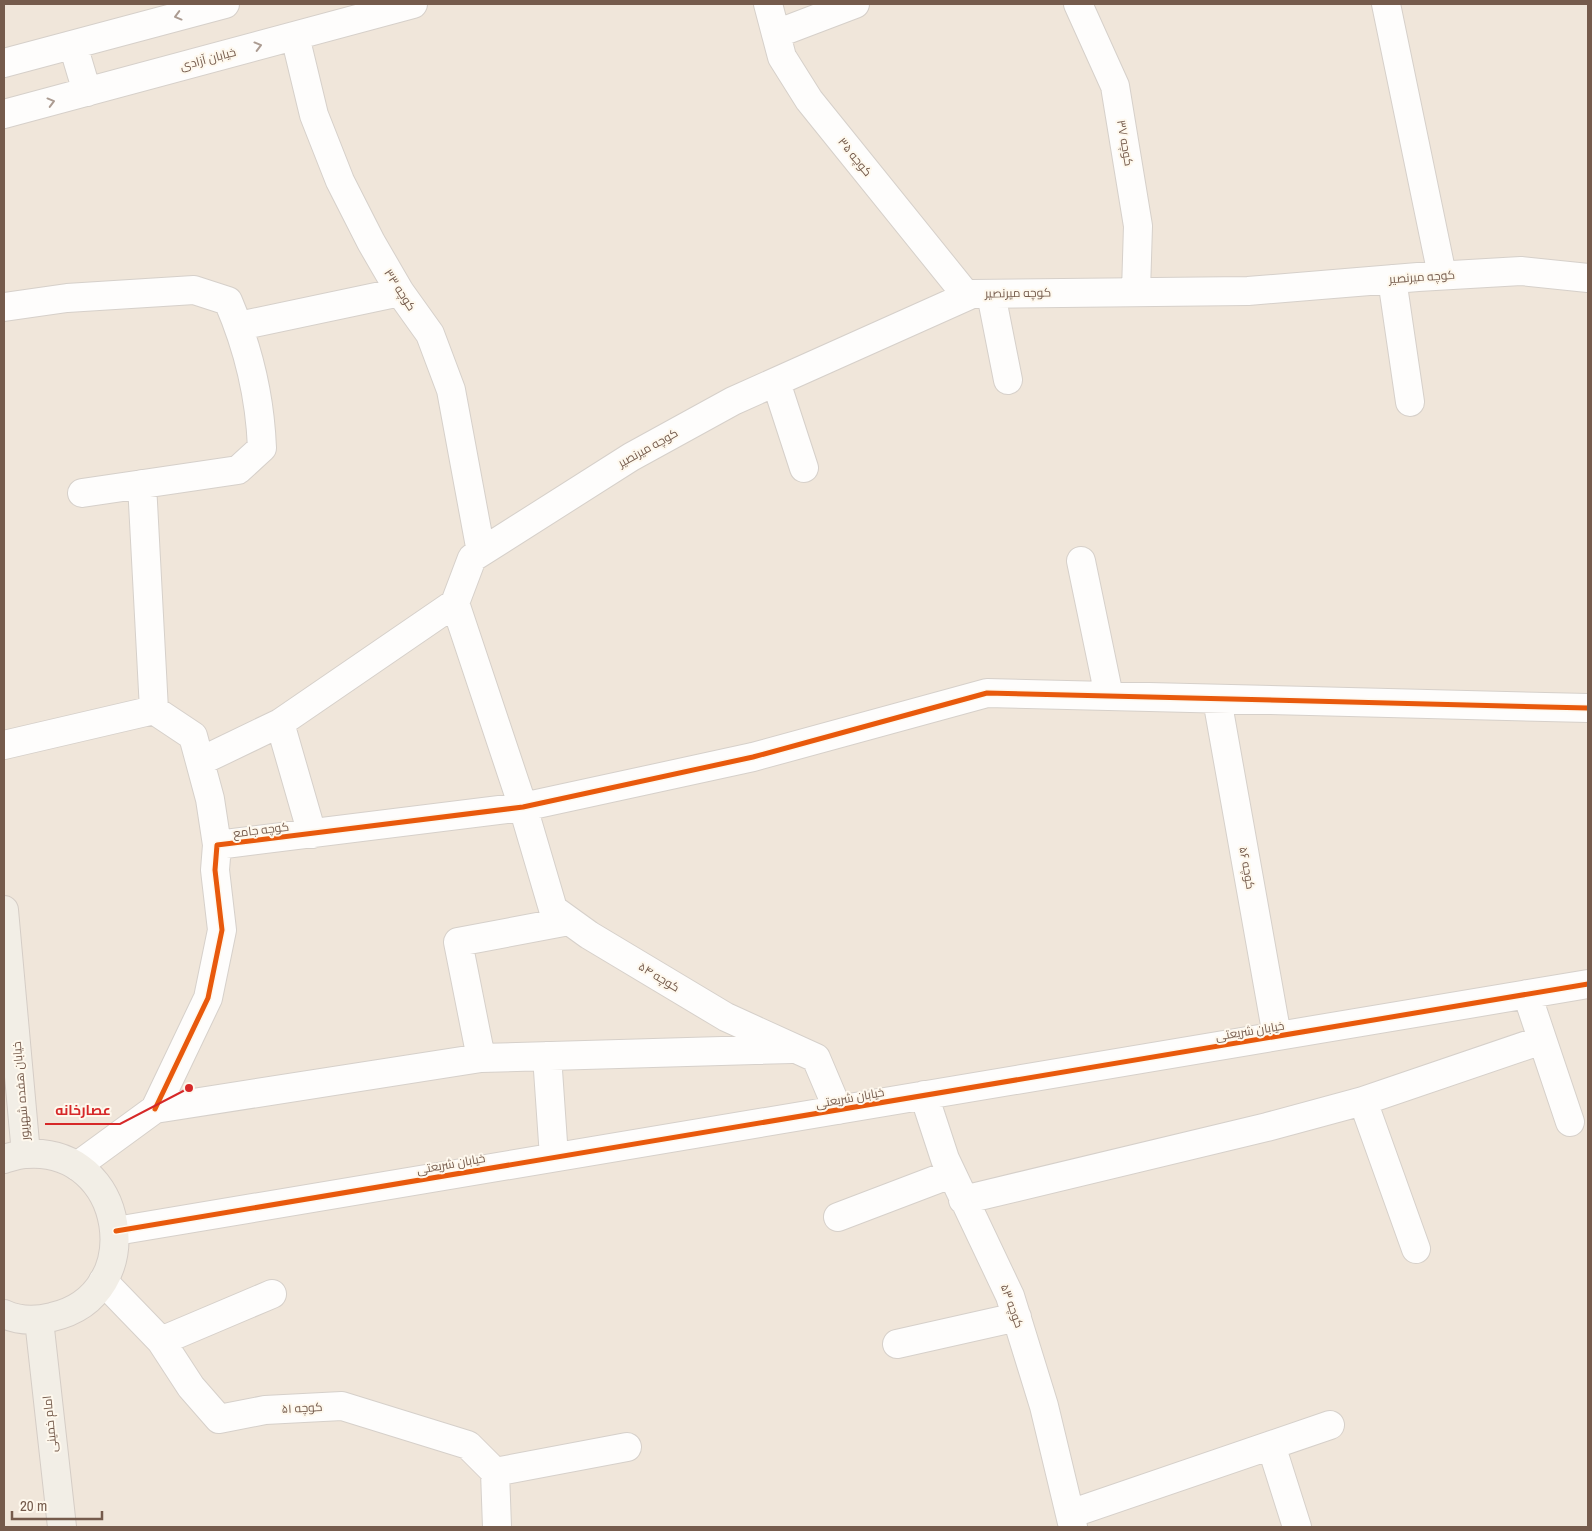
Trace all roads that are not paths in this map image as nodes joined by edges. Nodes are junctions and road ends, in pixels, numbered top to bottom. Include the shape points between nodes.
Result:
1 (225, 4) edge
2 (413, 4) edge
3 (768, 4) edge
4 (855, 4) edge
5 (1078, 4) edge
6 (1386, 4) edge
7 (776, 34) junction
8 (295, 36) junction
9 (73, 45) junction
10 (4, 63) edge
11 (87, 92) junction
12 (4, 114) edge
13 (1442, 275) junction
14 (1588, 278) edge
15 (1392, 279) junction
16 (1136, 291) junction
17 (400, 292) junction
18 (979, 295) junction
19 (4, 307) edge
20 (239, 326) junction
21 (1008, 380) dead end
22 (776, 382) junction
23 (1410, 402) dead end
24 (804, 468) dead end
25 (142, 484) junction
26 (82, 493) dead end
27 (480, 552) junction
28 (1081, 561) dead end
29 (455, 604) junction
30 (1109, 696) junction
31 (1217, 699) junction
32 (1588, 708) edge
33 (154, 710) junction
34 (280, 723) junction
35 (4, 745) edge
36 (201, 761) junction
37 (523, 807) junction
38 (312, 834) junction
39 (217, 845) junction
40 (4, 910) edge
41 (569, 921) junction
42 (1588, 984) edge
43 (1527, 994) junction
44 (9, 1024) edge
45 (1277, 1036) junction
46 (1542, 1040) junction
47 (796, 1049) junction
48 (547, 1056) junction
49 (481, 1058) junction
50 (924, 1095) junction
51 (1362, 1101) junction
52 (155, 1109) junction
53 (838, 1110) junction
54 (1570, 1122) dead end
55 (15, 1156) edge
56 (554, 1157) junction
57 (77, 1166) junction
58 (951, 1174) junction
59 (963, 1200) junction
60 (838, 1217) dead end
61 (116, 1231) junction
62 (1416, 1249) dead end
63 (104, 1281) junction
64 (272, 1294) dead end
65 (4, 1314) edge
66 (1017, 1317) junction
67 (39, 1320) junction
68 (161, 1341) junction
69 (897, 1344) dead end
70 (1330, 1425) dead end
71 (1271, 1445) junction
72 (626, 1447) dead end
73 (494, 1472) junction
74 (1072, 1521) edge
75 (62, 1527) edge
76 (497, 1527) edge
77 (1297, 1527) edge

1 -> 9 street
2 - 8 street, خیابان آزادی
3 - 7 street, کوچه ۳۵
4 - 7 street
5 - 16 street, کوچه ۳۷ via 1115,86 1138,226
6 - 13 street
7 - 18 street, کوچه ۳۵ via 782,57 809,100
11 -> 8 street, خیابان آزادی
8 - 17 street, کوچه ۳۳ via 314,115 340,181
9 - 10 street
9 - 11 street
12 -> 11 street, خیابان آزادی
13 - 14 street, کوچه میرنصیر via 1521,271
13 - 15 street, کوچه میرنصیر
15 - 16 street, کوچه میرنصیر via 1248,291
15 - 23 street
16 - 18 street, کوچه میرنصیر
17 - 20 street
17 - 27 street, کوچه ۳۳ via 430,334 451,390
18 - 21 street
18 - 22 street, کوچه میرنصیر
19 - 20 street via 68,298 194,290 228,302
20 - 25 street via 261,412 262,448 238,470
22 - 24 street
22 - 27 street, کوچه میرنصیر via 631,457
25 - 26 street
25 - 33 street
27 - 29 street, کوچه میرنصیر via 472,558
28 - 30 street
29 - 34 street
29 - 37 street, کوچه ۵۴
30 - 31 street, کوچه جامع
30 - 37 street, کوچه جامع via 988,693 753,757
31 - 32 street, کوچه جامع
31 - 45 street, کوچه ۵۶
33 - 35 street
33 - 36 street via 193,736
34 - 36 street
34 - 38 street
36 - 39 street
37 - 38 street, کوچه جامع
37 - 41 street, کوچه ۵۴ via 553,910
38 - 39 street, کوچه جامع
39 - 52 street, کوچه جامع via 215,870 222,930 208,998
40 - 44 main road, خیابان هفده شهریور
41 - 47 street, کوچه ۵۴ via 726,1017
41 - 49 street via 458,942
42 - 43 street, خیابان شریعتی
43 - 45 street, خیابان شریعتی
43 - 46 street
44 - 55 main road, خیابان هفده شهریور
45 - 50 street, خیابان شریعتی
46 - 51 street
46 - 54 street
47 - 48 street
47 - 53 street, کوچه ۵۴ via 816,1058
48 - 49 street
48 - 56 street
49 - 52 street
50 - 53 street, خیابان شریعتی
50 - 58 street, کوچه ۵۳
51 - 59 street
51 - 62 street
52 - 57 street
53 - 56 street, خیابان شریعتی
55 - 57 main road via 53,1156
56 - 61 street, خیابان شریعتی
57 - 61 main road via 97,1183 110,1206
58 - 59 street, کوچه ۵۳
58 - 60 street
59 - 66 street, کوچه ۵۳
61 - 63 main road via 114,1257
63 - 67 main road via 86,1301 64,1314
63 - 68 street, کوچه ۵۱
64 - 68 street
65 - 67 main road via 12,1318
66 - 69 street
66 - 74 street, کوچه ۵۳ via 1044,1406
67 - 75 main road, امام خمینی
68 - 73 street, کوچه ۵۱ via 191,1387 219,1419 265,1410 342,1406 468,1445
70 - 71 street
71 - 74 street
71 - 77 street
72 - 73 street
73 - 76 street

